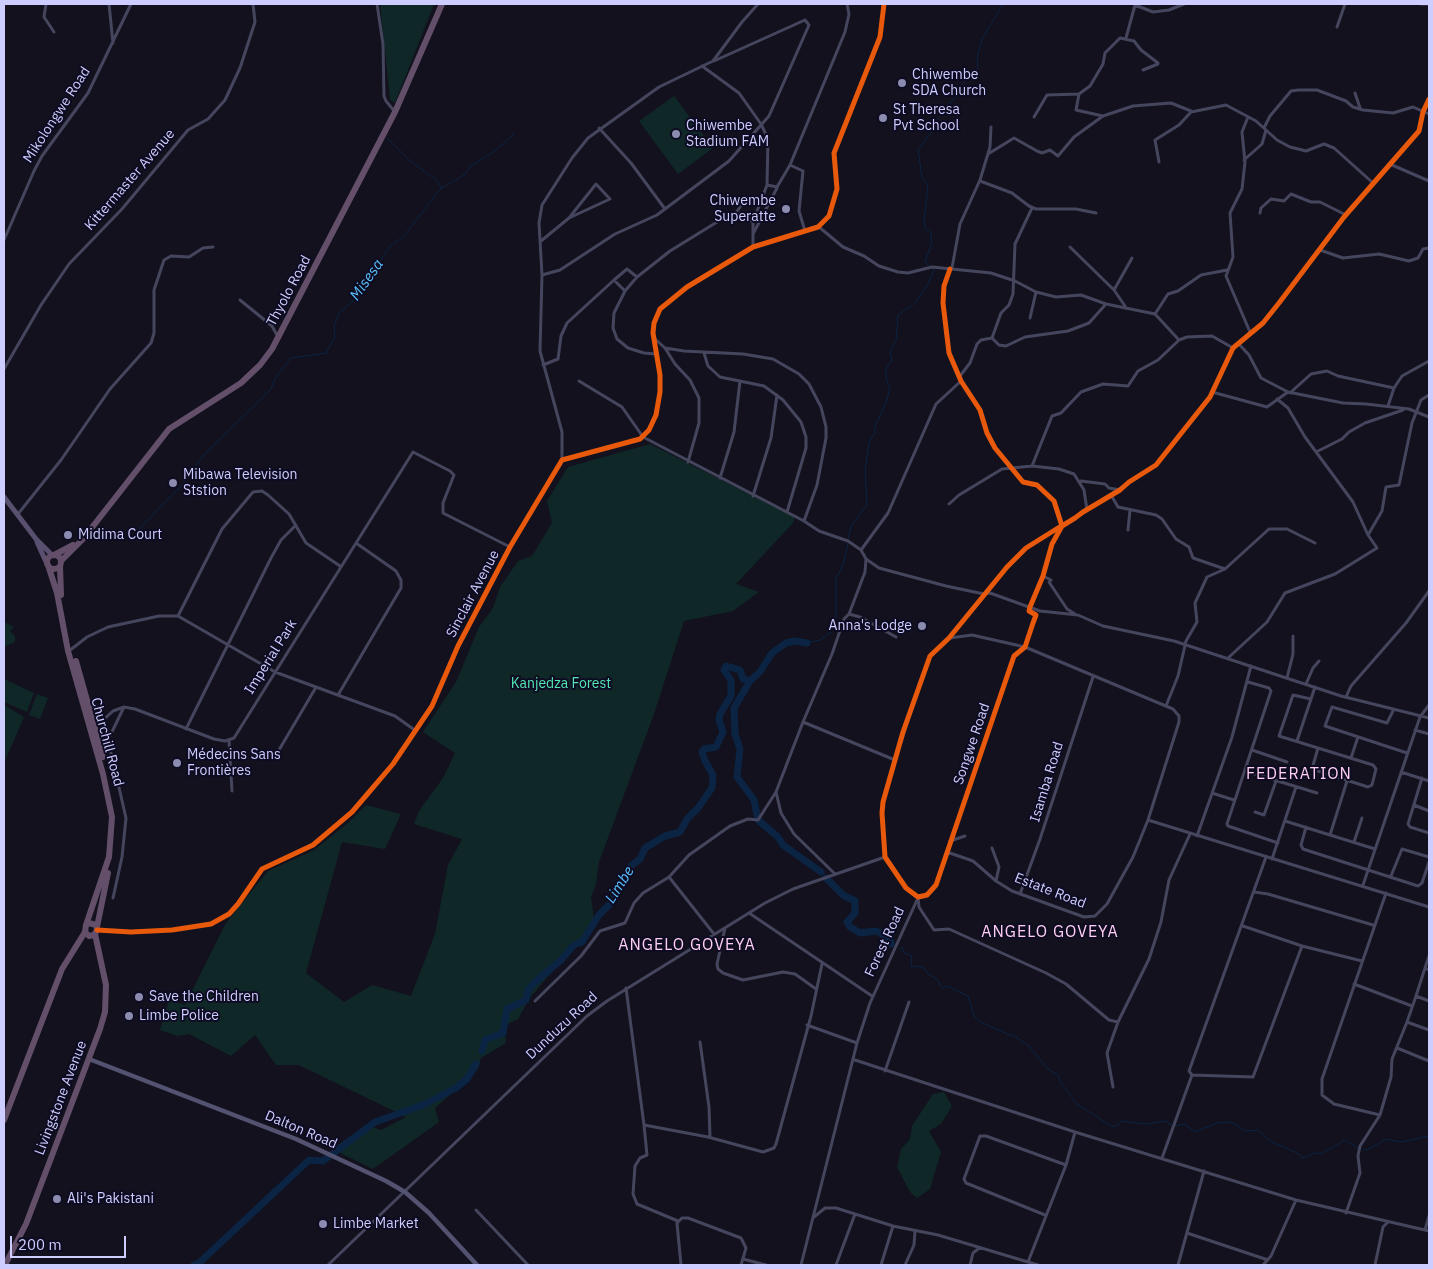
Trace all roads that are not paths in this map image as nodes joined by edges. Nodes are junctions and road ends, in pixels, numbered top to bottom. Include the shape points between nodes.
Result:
1 (46, 4) edge
2 (108, 4) edge
3 (131, 4) edge
4 (253, 4) edge
5 (377, 4) edge
6 (442, 4) edge
7 (758, 4) edge
8 (847, 4) edge
9 (884, 4) edge
10 (1184, 4) edge
11 (1345, 4) edge
12 (1421, 4) edge
13 (1429, 4) edge
14 (1337, 27) dead end
15 (54, 32) dead end
16 (1126, 38) junction
17 (113, 44) junction
18 (714, 61) junction
19 (702, 65) junction
20 (1143, 70) dead end
21 (1355, 93) dead end
22 (1079, 94) junction
23 (1429, 99) edge
24 (1360, 109) junction
25 (395, 112) junction
26 (1191, 112) junction
27 (1423, 112) junction
28 (1429, 114) edge
29 (1104, 116) junction
30 (1034, 117) dead end
31 (1248, 117) junction
32 (761, 124) junction
33 (991, 127) dead end
34 (599, 128) junction
35 (1265, 129) junction
36 (988, 154) junction
37 (1244, 160) junction
38 (1159, 162) dead end
39 (790, 164) junction
40 (1392, 165) junction
41 (980, 181) junction
42 (1429, 181) edge
43 (1373, 183) junction
44 (767, 185) junction
45 (777, 188) junction
46 (762, 198) junction
47 (1032, 208) junction
48 (665, 209) junction
49 (1260, 212) dead end
50 (736, 213) junction
51 (1096, 213) dead end
52 (1346, 215) junction
53 (569, 218) junction
54 (753, 222) junction
55 (819, 227) junction
56 (805, 231) junction
57 (752, 235) junction
58 (4, 240) edge
59 (540, 241) junction
60 (212, 247) dead end
61 (753, 247) junction
62 (1070, 247) dead end
63 (1429, 248) edge
64 (1320, 250) junction
65 (1132, 258) dead end
66 (951, 268) junction
67 (1227, 270) junction
68 (542, 275) junction
69 (637, 276) junction
70 (614, 280) junction
71 (1015, 281) junction
72 (1114, 290) junction
73 (625, 291) junction
74 (1036, 292) junction
75 (240, 300) dead end
76 (1106, 304) junction
77 (1125, 306) junction
78 (1155, 314) junction
79 (1030, 318) dead end
80 (1250, 332) junction
81 (653, 337) junction
82 (279, 338) junction
83 (992, 338) junction
84 (1179, 340) junction
85 (1238, 343) junction
86 (665, 348) junction
87 (1233, 348) junction
88 (704, 353) junction
89 (656, 354) junction
90 (1429, 361) edge
91 (543, 365) junction
92 (4, 369) edge
93 (959, 376) junction
94 (578, 381) dead end
95 (740, 381) junction
96 (961, 381) junction
97 (1394, 388) junction
98 (1212, 392) junction
99 (1289, 393) junction
100 (777, 395) junction
101 (1429, 395) edge
102 (1277, 399) junction
103 (1388, 406) junction
104 (1409, 410) junction
105 (1418, 412) junction
106 (1429, 417) edge
107 (643, 437) junction
108 (1316, 452) junction
109 (562, 460) junction
110 (688, 462) junction
111 (1032, 466) junction
112 (1010, 467) junction
113 (720, 478) junction
114 (1081, 481) junction
115 (1120, 490) junction
116 (1111, 495) junction
117 (753, 496) junction
118 (4, 497) edge
119 (949, 504) dead end
120 (1087, 510) junction
121 (1130, 510) junction
122 (787, 512) junction
123 (18, 514) junction
124 (804, 520) junction
125 (296, 525) junction
126 (1061, 527) junction
127 (1128, 530) dead end
128 (1368, 535) junction
129 (86, 536) junction
130 (36, 539) junction
131 (1314, 542) dead end
132 (356, 543) junction
133 (510, 547) junction
134 (861, 550) junction
135 (53, 555) junction
136 (866, 559) junction
137 (60, 564) junction
138 (48, 565) junction
139 (340, 566) junction
140 (1225, 569) junction
141 (1043, 576) junction
142 (1429, 591) edge
143 (984, 594) junction
144 (1030, 606) junction
145 (848, 614) junction
146 (1078, 615) junction
147 (178, 616) junction
148 (1293, 636) dead end
149 (896, 638) dead end
150 (949, 638) junction
151 (227, 643) junction
152 (1186, 645) junction
153 (1025, 647) junction
154 (70, 650) junction
155 (1228, 658) junction
156 (1319, 661) dead end
157 (1251, 666) junction
158 (275, 672) junction
159 (1093, 677) junction
160 (1287, 678) junction
161 (1248, 682) junction
162 (1306, 684) junction
163 (1315, 687) junction
164 (315, 689) junction
165 (338, 694) junction
166 (1346, 697) junction
167 (1311, 699) junction
168 (1429, 705) edge
169 (1166, 706) junction
170 (124, 707) junction
171 (1393, 710) junction
172 (1420, 717) junction
173 (1429, 718) edge
174 (90, 719) junction
175 (802, 722) junction
176 (186, 728) junction
177 (1415, 730) junction
178 (416, 731) junction
179 (1429, 734) edge
180 (1358, 737) junction
181 (229, 741) junction
182 (1297, 741) junction
183 (1318, 748) junction
184 (279, 750) dead end
185 (1252, 750) junction
186 (1407, 753) junction
187 (1351, 758) junction
188 (895, 760) junction
189 (1287, 762) dead end
190 (1245, 771) junction
191 (1401, 772) junction
192 (1422, 778) junction
193 (1429, 780) edge
194 (1276, 781) junction
195 (1347, 781) junction
196 (1296, 787) junction
197 (232, 791) dead end
198 (776, 792) junction
199 (1212, 793) junction
200 (1317, 793) dead end
201 (1234, 800) junction
202 (1414, 805) junction
203 (1429, 811) edge
204 (1255, 812) dead end
205 (1362, 818) dead end
206 (1148, 820) junction
207 (1285, 821) junction
208 (1306, 827) junction
209 (1429, 833) edge
210 (1190, 834) junction
211 (1330, 834) junction
212 (965, 836) dead end
213 (1197, 836) junction
214 (950, 841) junction
215 (1354, 842) junction
216 (1278, 843) junction
217 (992, 848) dead end
218 (1375, 849) junction
219 (947, 852) junction
220 (885, 857) junction
221 (1266, 857) junction
222 (1429, 857) edge
223 (1272, 858) junction
224 (1429, 862) edge
225 (1368, 869) junction
226 (835, 874) junction
227 (1391, 876) junction
228 (669, 877) junction
229 (996, 881) junction
230 (1363, 885) junction
231 (1254, 892) junction
232 (1386, 893) junction
233 (1020, 894) junction
234 (918, 897) junction
235 (113, 898) dead end
236 (1429, 907) edge
237 (748, 913) junction
238 (1373, 925) junction
239 (1243, 926) junction
240 (725, 928) junction
241 (85, 929) junction
242 (96, 930) junction
243 (714, 934) junction
244 (1302, 946) junction
245 (1429, 956) edge
246 (1362, 961) junction
247 (822, 964) junction
248 (1427, 969) edge
249 (1354, 984) junction
250 (626, 988) junction
251 (816, 989) junction
252 (872, 996) junction
253 (1416, 996) junction
254 (535, 1001) dead end
255 (1429, 1001) edge
256 (909, 1002) dead end
257 (1412, 1006) junction
258 (1118, 1022) junction
259 (1407, 1022) junction
260 (808, 1025) junction
261 (1429, 1030) edge
262 (700, 1042) dead end
263 (857, 1043) junction
264 (1397, 1048) junction
265 (89, 1059) junction
266 (854, 1060) junction
267 (1429, 1061) edge
268 (885, 1071) junction
269 (1192, 1075) junction
270 (1113, 1087) dead end
271 (1380, 1115) junction
272 (4, 1120) edge
273 (644, 1125) junction
274 (1075, 1132) junction
275 (710, 1137) junction
276 (1162, 1158) junction
277 (1066, 1165) junction
278 (1204, 1171) junction
279 (404, 1192) junction
280 (1296, 1200) junction
281 (476, 1210) dead end
282 (1346, 1212) junction
283 (855, 1214) junction
284 (1045, 1215) junction
285 (1429, 1216) edge
286 (814, 1217) junction
287 (678, 1221) junction
288 (1388, 1222) junction
289 (893, 1226) junction
290 (915, 1231) junction
291 (1427, 1231) edge
292 (1187, 1233) junction
293 (980, 1249) junction
294 (743, 1259) junction
295 (1268, 1260) junction
296 (1028, 1262) junction
297 (5, 1265) edge
298 (328, 1265) edge
299 (478, 1265) edge
300 (528, 1265) edge
301 (681, 1265) edge
302 (741, 1265) edge
303 (766, 1265) edge
304 (801, 1265) edge
305 (836, 1265) edge
306 (882, 1265) edge
307 (905, 1265) edge
308 (970, 1265) edge
309 (1038, 1265) edge
310 (1178, 1265) edge
311 (1263, 1265) edge
312 (1375, 1265) edge

1 - 15 street via 44,17
2 - 17 street
3 - 17 street, Mikolongwe Road
4 - 92 street, Kittermaster Avenue via 255,22 240,68 225,100 208,120 188,130 122,209 69,264
5 - 25 street via 383,44 384,96
6 - 25 highway, Thyolo Road
7 - 18 street
8 - 39 street via 849,14 845,32
9 - 55 street via 880,36 834,153 837,187 834,204
10 - 16 street via 1153,12 1134,5
11 - 14 street
12 - 13 street
16 - 20 street via 1158,62
16 - 22 street via 1120,38 1108,48 1093,83
17 - 58 street, Mikolongwe Road via 88,93 42,156
18 - 19 street
18 - 32 street via 807,21 809,26 783,86 769,116
19 - 32 street via 736,90
19 - 34 street via 659,87
21 - 24 street
22 - 29 street via 1076,110
22 - 30 street via 1047,95
23 - 27 street
24 - 27 street via 1393,113 1413,107
24 - 35 street via 1313,89 1294,90 1270,116
25 - 82 highway, Thyolo Road
26 - 29 street via 1171,103 1133,106
26 - 31 street via 1226,105
26 - 38 street via 1179,125 1154,141
27 - 28 street
27 - 40 street via 1419,131
29 - 36 street via 1074,137 1058,156 1050,150 1037,151 1014,138
31 - 35 street
31 - 37 street via 1242,132
32 - 44 street via 769,148
32 - 48 street via 729,160
33 - 36 street
34 - 48 street via 631,163
34 - 59 street via 572,158 544,200 539,222
35 - 37 street via 1262,144
35 - 43 street via 1295,149 1309,150 1324,144 1334,148
36 - 41 street
37 - 67 street via 1242,189 1230,213 1233,257
39 - 45 street
39 - 56 street via 803,171 799,211
40 - 42 street
40 - 43 street
41 - 47 street via 1012,193
41 - 66 street via 961,221
43 - 52 street
44 - 45 street
44 - 46 street
45 - 57 street
46 - 50 street via 744,201
46 - 54 street
47 - 51 street via 1076,208
47 - 71 street via 1015,244
48 - 68 street via 610,237 560,270
49 - 52 street via 1270,199 1284,202 1291,194 1320,202
50 - 54 street
50 - 69 street via 689,238
52 - 64 street
53 - 53 street via 610,200 610,199 596,184
53 - 59 street
54 - 57 street
55 - 56 street
55 - 66 street via 842,246 879,266 907,274 932,267
56 - 61 street
57 - 61 street
59 - 68 street
60 - 123 street via 203,248 189,258 172,256 164,260 154,290 151,343 110,390
61 - 81 street via 687,287 666,304 655,318
62 - 72 street
63 - 64 street via 1423,248 1418,258 1409,261 1379,254 1342,258
64 - 80 street via 1263,323
65 - 72 street
66 - 71 street via 991,273
66 - 93 street via 943,290 943,303 949,353
67 - 78 street via 1201,275 1168,294
67 - 80 street via 1228,283
68 - 91 street via 540,330
69 - 70 street via 627,269
69 - 73 street
70 - 73 street
70 - 91 street via 567,323 561,336 558,359
71 - 74 street
71 - 83 street via 1010,303 1001,313
72 - 77 street
73 - 89 street via 614,314 613,331 626,347
74 - 76 street via 1056,297 1081,295
74 - 79 street
75 - 82 street via 272,326
76 - 77 street
76 - 83 street via 1089,323 1068,331 1023,338 1006,346 999,345
77 - 78 street
78 - 84 street
80 - 85 street
81 - 86 street
81 - 89 street
82 - 129 highway, Thyolo Road via 260,365 241,383 169,429
83 - 93 street via 985,338 977,344 970,363
84 - 87 street via 1207,335
84 - 111 street via 1158,360 1138,371 1128,386 1103,384 1077,394 1061,413 1052,416
85 - 87 street
85 - 99 street via 1249,355 1261,378
86 - 88 street
86 - 110 street via 700,398 699,423
87 - 98 street
88 - 95 street via 708,366 720,376
88 - 124 street via 773,359 799,374 816,394 826,426 826,438 820,476
89 - 107 street via 660,398 653,423
90 - 97 street via 1402,376
91 - 109 street via 562,432
93 - 96 street
94 - 107 street via 622,407
95 - 100 street via 762,386
95 - 113 street via 734,432
96 - 112 street via 980,410 993,444
96 - 134 street via 936,404 888,512
97 - 99 street via 1327,371 1311,374
97 - 103 street
98 - 102 street via 1266,407
98 - 115 street via 1156,465
99 - 102 street
99 - 103 street via 1342,403
100 - 117 street via 771,438
100 - 122 street via 801,420 806,440
101 - 105 street via 1421,400
102 - 108 street via 1288,408
103 - 104 street
104 - 105 street
104 - 108 street via 1390,413 1365,423
105 - 106 street
105 - 128 street via 1410,427 1399,485 1387,485 1380,514
107 - 109 street
107 - 110 street
108 - 128 street via 1353,502
109 - 133 street, Sinclair Avenue
110 - 113 street
111 - 112 street
111 - 114 street via 1068,471
112 - 119 street via 993,474
112 - 126 street via 1022,482 1037,485 1054,501
113 - 117 street
114 - 115 street
114 - 120 street
115 - 116 street
116 - 120 street
116 - 121 street via 1117,506
117 - 122 street
118 - 123 main road
120 - 126 street
121 - 127 street
121 - 140 street via 1157,516 1189,548 1193,558
122 - 124 street
123 - 130 main road
124 - 134 street via 819,531 848,541
125 - 139 street via 306,543
125 - 147 street via 265,492 248,495 222,528
125 - 151 street via 281,540
126 - 141 street via 1052,544
126 - 143 street via 1026,548
128 - 155 street via 1376,549 1325,578 1285,593 1268,622
129 - 135 highway, Thyolo Road
129 - 137 highway, Thyolo Road
130 - 135 main road
130 - 138 main road
131 - 140 street via 1287,529 1270,529
132 - 133 street, Imperial Park via 412,452 454,476 443,503 443,513
132 - 139 street, Imperial Park
132 - 165 street via 396,571 401,588
133 - 178 street, Sinclair Avenue via 458,646 432,706
134 - 136 street
135 - 137 highway
135 - 138 highway via 48,559
136 - 143 street via 879,568
136 - 145 street via 866,571
137 - 138 highway via 55,569
137 - 154 highway, Churchill Road via 60,592
138 - 154 highway, Churchill Road
139 - 158 street, Imperial Park
140 - 152 street via 1205,580 1195,603 1197,622
141 - 144 street
141 - 146 street via 1051,580 1049,582 1067,609
142 - 166 street via 1406,623 1351,686
143 - 144 street
143 - 150 street
144 - 146 street via 1040,611
144 - 153 street, Songwe Road via 1029,611 1036,615
145 - 149 street via 860,617
145 - 175 street
146 - 152 street via 1102,626
147 - 151 street
147 - 154 street via 159,616 108,626
148 - 160 street via 1293,654
150 - 153 street via 972,635
150 - 188 street via 930,656
151 - 158 street
151 - 176 street via 210,684
152 - 155 street
152 - 169 street
153 - 159 street
153 - 214 street, Songwe Road via 1014,656
154 - 174 highway, Churchill Road
155 - 157 street
156 - 162 street via 1312,668
157 - 160 street
157 - 161 street
158 - 164 street
158 - 181 street, Imperial Park
159 - 169 street
159 - 233 street, Isamba Road
160 - 162 street
161 - 185 street via 1271,691
161 - 199 street
162 - 163 street
163 - 166 street
163 - 167 street
164 - 165 street
164 - 184 street
165 - 178 street via 395,716
166 - 171 street
167 - 182 street
167 - 182 street via 1295,694 1291,696 1280,736
168 - 172 street
169 - 206 street via 1178,713 1179,722
170 - 174 street via 113,711 101,722
170 - 176 street
170 - 235 street via 108,740 126,818
171 - 172 street
171 - 180 street via 1387,723 1332,706 1325,726
172 - 173 street
172 - 177 street
174 - 241 highway, Churchill Road via 110,803 112,831 102,881
174 - 242 highway, Churchill Road via 116,817
175 - 188 street
175 - 198 street
176 - 181 street via 214,740
177 - 179 street
177 - 186 street
178 - 242 street, Sinclair Avenue via 352,812 313,845 262,869 229,914 211,924 172,930
180 - 186 street
180 - 187 street
181 - 197 street
182 - 183 street
183 - 187 street
183 - 195 street via 1312,769
185 - 189 street
185 - 190 street
186 - 191 street
187 - 195 street via 1376,769 1368,787
188 - 220 street via 883,802
190 - 194 street
190 - 201 street
191 - 192 street
191 - 218 street
192 - 193 street
192 - 202 street
194 - 196 street
194 - 204 street via 1264,815
195 - 211 street
196 - 200 street
196 - 207 street
198 - 226 street via 781,814 794,834
198 - 228 street via 758,820 730,826 689,855
199 - 201 street
199 - 213 street
201 - 216 street via 1228,826
202 - 203 street
202 - 209 street via 1409,826
205 - 215 street
206 - 210 street
206 - 233 street, Estate Road via 1133,857 1107,904 1096,916 1084,917
207 - 208 street
207 - 216 street
208 - 211 street
208 - 225 street via 1301,845 1304,849
210 - 213 street
210 - 258 street via 1169,880 1161,922 1149,959
211 - 215 street
212 - 214 street
213 - 221 street
214 - 219 street, Songwe Road
215 - 218 street
216 - 223 street
217 - 229 street via 999,867
218 - 225 street
219 - 229 street, Estate Road via 973,861
219 - 234 street, Songwe Road via 936,885 927,895
220 - 226 street, Dunduzu Road
220 - 234 street via 906,888
221 - 223 street
221 - 231 street
222 - 227 street via 1402,849
223 - 230 street
224 - 227 street via 1418,886
225 - 227 street
225 - 230 street
226 - 237 street, Dunduzu Road via 793,889
228 - 243 street
228 - 254 street via 643,893 634,903 625,923 605,928 596,935 581,956
229 - 233 street, Estate Road
230 - 232 street
231 - 238 street via 1282,897
231 - 239 street
232 - 236 street
232 - 238 street
234 - 252 street, Forest Road
234 - 258 street via 919,907 934,930 949,929 1046,973 1066,984 1109,1020
237 - 240 street, Dunduzu Road
237 - 247 street
238 - 246 street
239 - 244 street
239 - 269 street via 1189,1071
240 - 243 street, Dunduzu Road
240 - 251 street via 717,964 722,973 743,980 783,972 795,974
241 - 242 highway via 92,923
241 - 242 highway via 89,936
241 - 272 highway, Churchill Road via 62,969
242 - 265 highway, Livingstone Avenue via 106,1000
243 - 250 street, Dunduzu Road
244 - 246 street
244 - 269 street via 1253,1077
245 - 248 street
246 - 249 street
247 - 251 street
247 - 252 street
248 - 253 street
249 - 257 street
249 - 271 street via 1322,1079 1322,1095 1334,1104
250 - 273 street
250 - 279 street, Dunduzu Road via 587,1016
251 - 260 street
252 - 263 street, Forest Road
253 - 255 street
253 - 257 street
256 - 268 street
257 - 259 street
258 - 270 street via 1108,1053
259 - 261 street
259 - 264 street
260 - 263 street
260 - 275 street via 786,1114 774,1148 758,1152
262 - 275 street
263 - 266 street, Forest Road
264 - 267 street
264 - 271 street
265 - 279 main road, Dalton Road via 318,1148
265 - 297 highway, Livingstone Avenue via 26,1224
266 - 268 street
266 - 286 street, Forest Road
268 - 274 street
269 - 276 street
271 - 282 street via 1360,1146 1360,1173
273 - 275 street
273 - 287 street via 647,1155 640,1158 635,1166 633,1194 636,1204
274 - 276 street
274 - 277 street
276 - 278 street
277 - 284 street
277 - 284 street via 980,1136 964,1179 966,1183
278 - 280 street
278 - 292 street
279 - 298 street, Dunduzu Road
279 - 299 main road, Dalton Road via 430,1213
280 - 282 street
280 - 295 street
281 - 300 street
282 - 288 street
283 - 286 street via 831,1207
283 - 289 street
283 - 305 street
284 - 296 street
285 - 291 street
286 - 304 street, Forest Road
287 - 294 street via 688,1218 741,1238 746,1248
287 - 301 street
288 - 291 street
288 - 312 street via 1382,1227
289 - 290 street
289 - 306 street
290 - 293 street
290 - 307 street via 914,1245
292 - 295 street
292 - 310 street
293 - 296 street
293 - 308 street via 974,1253
294 - 302 street
294 - 303 street
295 - 311 street
296 - 309 street

